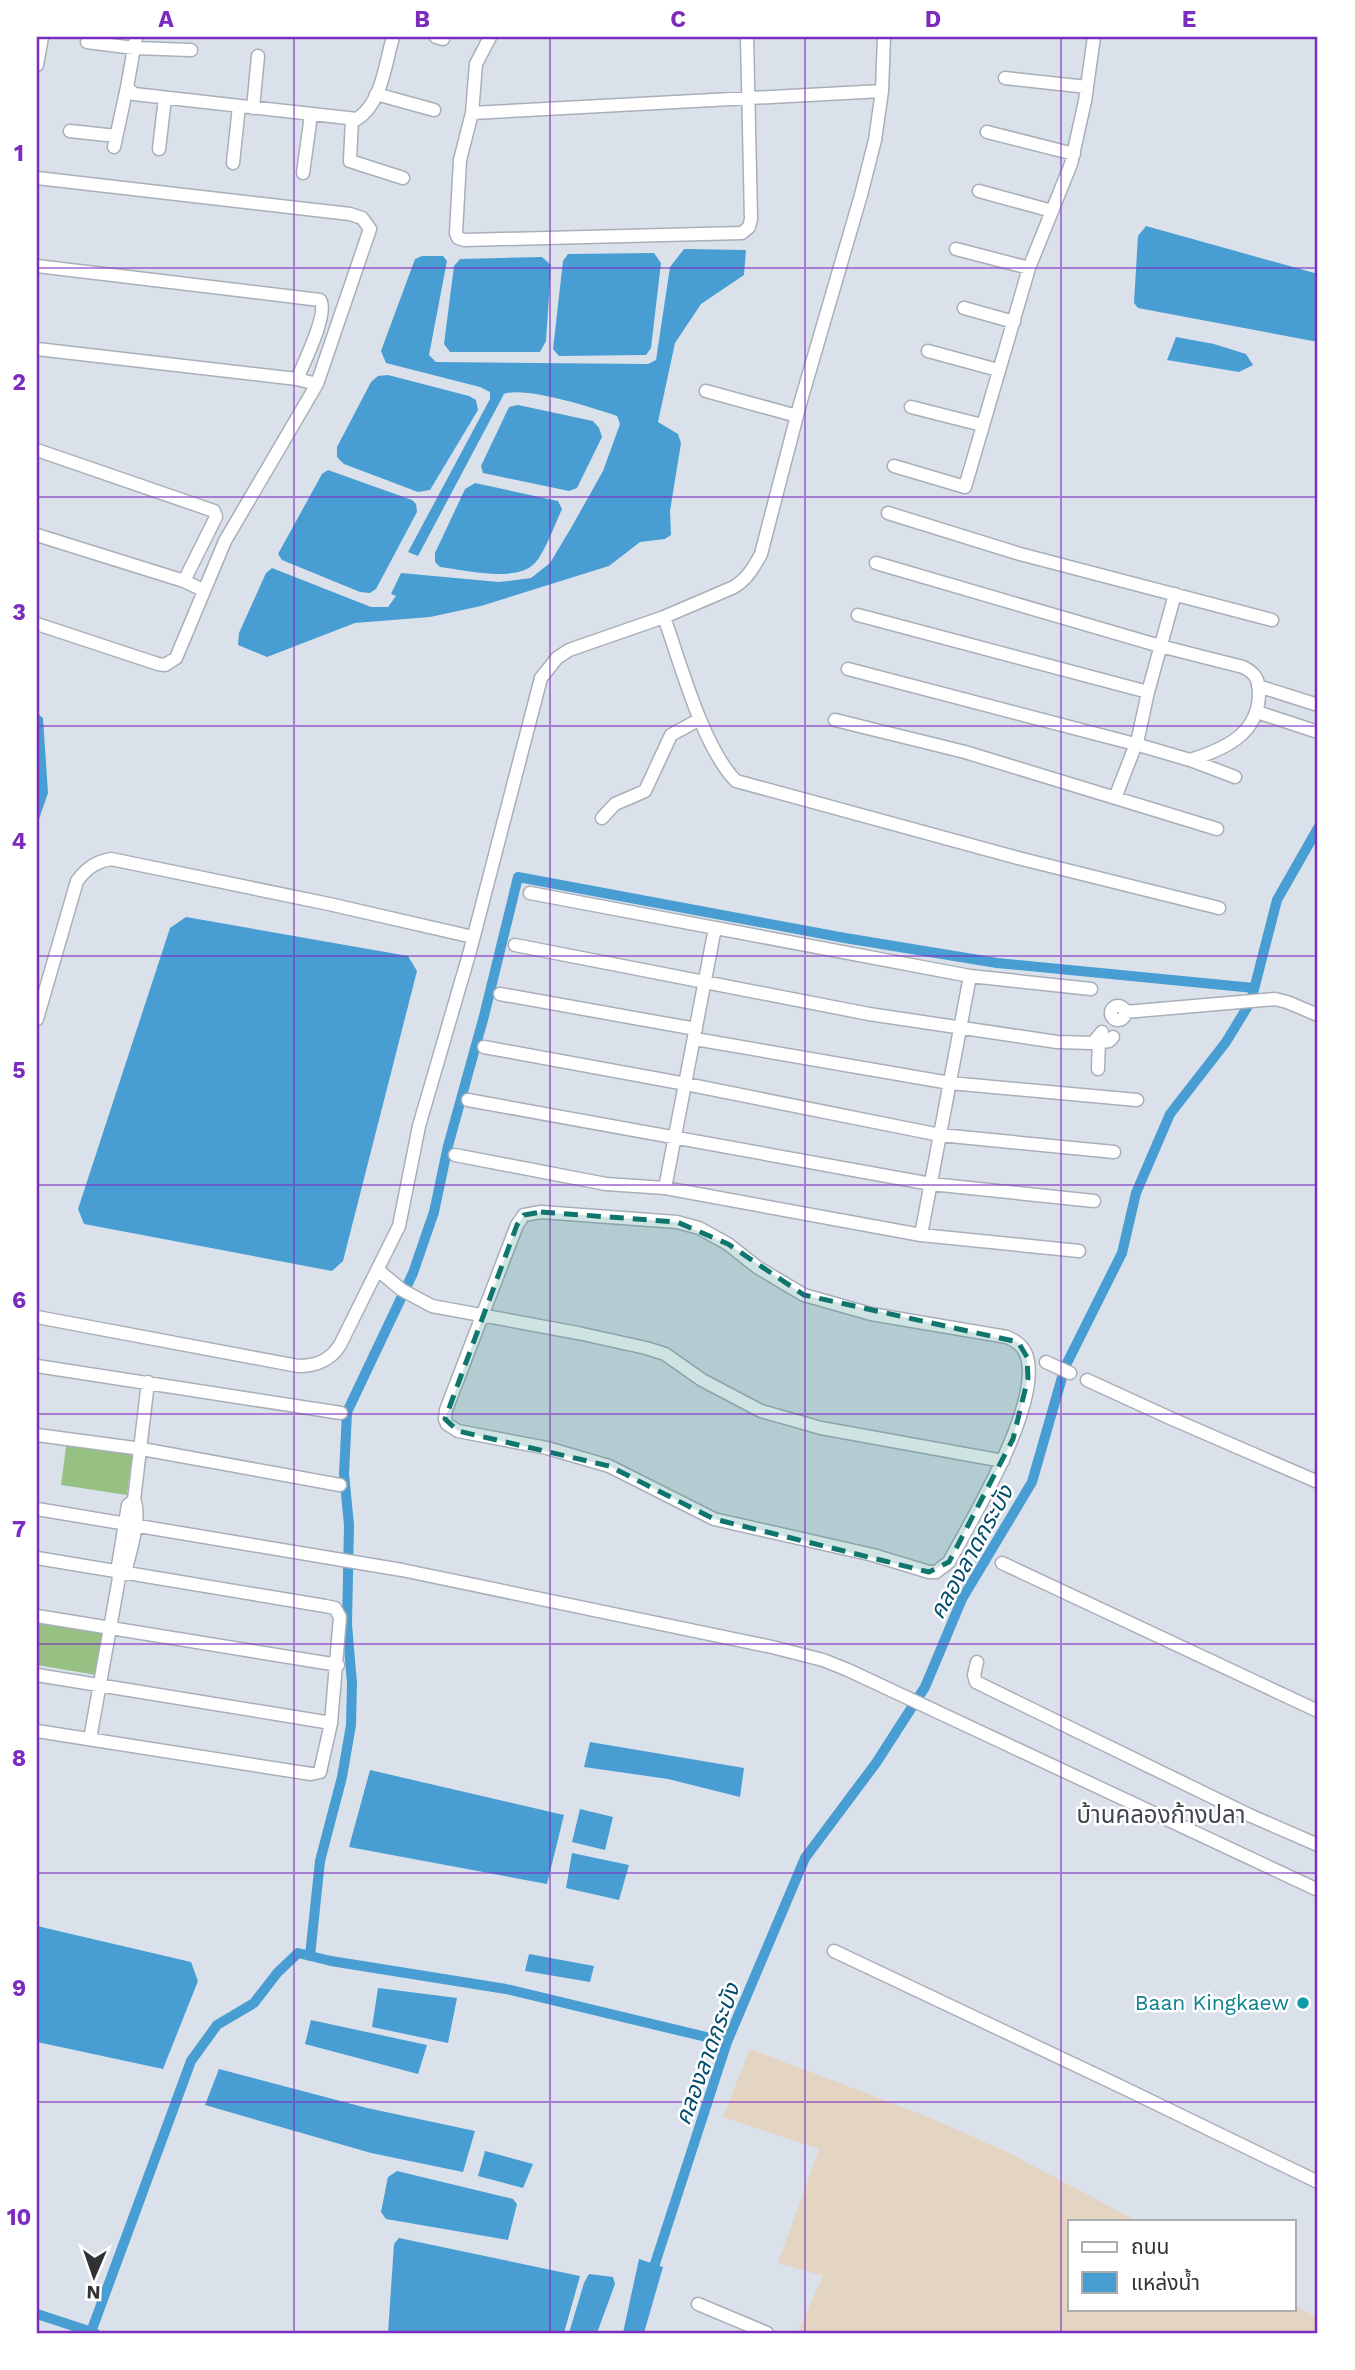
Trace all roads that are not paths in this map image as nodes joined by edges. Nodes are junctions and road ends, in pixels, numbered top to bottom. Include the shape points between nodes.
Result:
1 (42, 37) edge
2 (393, 37) edge
3 (489, 37) edge
4 (747, 37) edge
5 (884, 37) edge
6 (1094, 37) edge
7 (135, 42) edge
8 (87, 43) dead end
9 (191, 50) dead end
10 (258, 56) dead end
11 (37, 65) edge
12 (1005, 78) dead end
13 (127, 87) junction
14 (1087, 87) junction
15 (882, 91) junction
16 (376, 94) junction
17 (165, 98) junction
18 (748, 98) junction
19 (239, 106) junction
20 (253, 108) junction
21 (435, 110) dead end
22 (472, 113) junction
23 (311, 114) junction
24 (352, 119) junction
25 (70, 131) dead end
26 (987, 132) dead end
27 (159, 149) dead end
28 (1074, 154) junction
29 (233, 163) dead end
30 (303, 173) dead end
31 (37, 178) edge
32 (403, 178) dead end
33 (979, 191) dead end
34 (1052, 211) junction
35 (956, 249) dead end
36 (37, 266) edge
37 (1029, 268) junction
38 (964, 308) dead end
39 (1014, 322) junction
40 (37, 349) edge
41 (928, 351) dead end
42 (998, 370) junction
43 (298, 379) junction
44 (317, 384) junction
45 (706, 391) dead end
46 (911, 407) dead end
47 (797, 416) junction
48 (982, 425) junction
49 (37, 450) edge
50 (894, 466) dead end
51 (888, 513) dead end
52 (37, 535) edge
53 (876, 563) dead end
54 (184, 581) junction
55 (203, 590) junction
56 (1175, 594) junction
57 (858, 615) dead end
58 (664, 617) junction
59 (1272, 620) dead end
60 (37, 624) edge
61 (1160, 646) junction
62 (848, 669) dead end
63 (1258, 686) junction
64 (1148, 692) junction
65 (1318, 705) edge
66 (1257, 712) junction
67 (700, 719) junction
68 (835, 720) dead end
69 (1318, 733) edge
70 (1136, 744) junction
71 (1191, 760) junction
72 (1235, 777) dead end
73 (1115, 798) junction
74 (602, 818) dead end
75 (1217, 829) dead end
76 (530, 893) dead end
77 (1219, 908) dead end
78 (715, 928) junction
79 (473, 937) junction
80 (515, 945) dead end
81 (970, 976) junction
82 (705, 982) junction
83 (1091, 989) dead end
84 (500, 994) dead end
85 (1318, 1015) edge
86 (37, 1019) edge
87 (961, 1028) junction
88 (1109, 1029) junction
89 (695, 1034) junction
90 (484, 1047) dead end
91 (1098, 1069) dead end
92 (950, 1083) junction
93 (686, 1084) junction
94 (468, 1100) dead end
95 (1137, 1100) dead end
96 (940, 1136) junction
97 (676, 1138) junction
98 (1114, 1152) dead end
99 (455, 1156) dead end
100 (931, 1184) junction
101 (665, 1188) junction
102 (1094, 1201) dead end
103 (921, 1235) junction
104 (1079, 1251) dead end
105 (379, 1271) junction
106 (482, 1315) junction
107 (37, 1317) edge
108 (1046, 1362) dead end
109 (37, 1366) edge
110 (1070, 1373) dead end
111 (1087, 1380) dead end
112 (148, 1382) junction
113 (341, 1413) dead end
114 (37, 1435) edge
115 (142, 1450) junction
116 (1003, 1461) junction
117 (1318, 1482) edge
118 (340, 1485) dead end
119 (37, 1509) edge
120 (130, 1525) junction
121 (37, 1558) edge
122 (1002, 1563) dead end
123 (120, 1575) junction
124 (37, 1616) edge
125 (110, 1626) junction
126 (977, 1662) dead end
127 (338, 1665) junction
128 (37, 1675) edge
129 (98, 1684) junction
130 (1318, 1710) edge
131 (331, 1723) junction
132 (37, 1731) edge
133 (90, 1739) junction
134 (1318, 1845) edge
135 (1318, 1890) edge
136 (834, 1951) dead end
137 (1318, 2182) edge
138 (698, 2304) dead end
139 (767, 2333) edge

1 - 11 street
2 - 16 street
3 - 22 street via 475,64
4 - 18 street
5 - 15 street
6 - 14 street
7 - 8 street
7 - 9 street
7 - 13 street
10 - 20 street
12 - 14 street
13 - 17 street via 134,94
13 - 25 street via 115,141
14 - 28 street
15 - 18 street
15 - 47 street via 862,195
16 - 21 street
16 - 24 street via 366,113
17 - 19 street
17 - 27 street
18 - 22 street
18 - 22 street via 751,219 742,233 461,239 456,233 460,160
19 - 20 street
19 - 29 street
20 - 23 street
23 - 24 street
23 - 30 street
24 - 32 street via 350,161
26 - 28 street
28 - 34 street
31 - 44 street via 362,218 369,236
33 - 34 street
34 - 37 street
35 - 37 street
36 - 43 street via 320,300 324,309
37 - 39 street
38 - 39 street
39 - 42 street
40 - 43 street
41 - 42 street
42 - 48 street
43 - 44 street
44 - 55 street via 225,541
45 - 47 street
46 - 48 street
47 - 58 street via 761,554 752,571 723,594
48 - 50 street via 965,487
49 - 54 street via 214,510 216,517
51 - 56 street via 1020,554
52 - 54 street
53 - 61 street
54 - 55 street
55 - 60 street via 180,651 165,665
56 - 59 street
56 - 61 street
57 - 64 street
58 - 67 street
58 - 79 street via 569,650 541,678
61 - 63 street via 1243,667 1255,675
61 - 64 street
62 - 70 street
63 - 65 street
63 - 66 street
64 - 70 street
66 - 69 street
66 - 71 street via 1240,738
67 - 74 street via 671,734 649,786 615,804
67 - 77 street via 736,781
68 - 73 street via 965,752
70 - 71 street
70 - 73 street
71 - 72 street
73 - 75 street
76 - 78 street
78 - 81 street
78 - 82 street
79 - 86 street via 111,859 86,868 77,881
79 - 105 street via 419,1126 399,1226
80 - 82 street
81 - 83 street
81 - 87 street
82 - 87 street
82 - 89 street
84 - 89 street
85 - 88 street via 1275,999 1222,1005
87 - 88 street via 1057,1042
87 - 92 street
88 - 91 street
89 - 92 street
89 - 93 street
90 - 93 street
92 - 95 street
92 - 96 street
93 - 96 street
93 - 97 street
94 - 97 street
96 - 98 street
96 - 100 street
97 - 100 street
97 - 101 street
99 - 101 street via 606,1184
100 - 102 street
100 - 103 street
101 - 103 street
103 - 104 street
105 - 106 street via 416,1299
105 - 107 street via 335,1353 312,1366
106 - 116 street via 665,1354 761,1411 821,1428
106 - 116 street via 524,1215 541,1212 677,1222 699,1228 804,1295 871,1314 1018,1342 1027,1357 1028,1378
106 - 116 street via 446,1410 445,1419 452,1428 609,1466 714,1519 936,1572 949,1562
108 - 110 street
109 - 112 street
111 - 117 street
112 - 113 street
112 - 115 street
114 - 115 street
115 - 118 street
115 - 120 street via 134,1500 137,1506
119 - 120 street
120 - 123 street
120 - 135 street via 402,1570 823,1660
121 - 123 street
122 - 130 street
123 - 125 street
123 - 127 street via 335,1608 340,1617
124 - 125 street
125 - 127 street
125 - 129 street
126 - 134 street via 976,1682
127 - 131 street
128 - 129 street
129 - 131 street
129 - 133 street
131 - 133 street via 323,1766 311,1774
132 - 133 street
136 - 137 street
138 - 139 street

